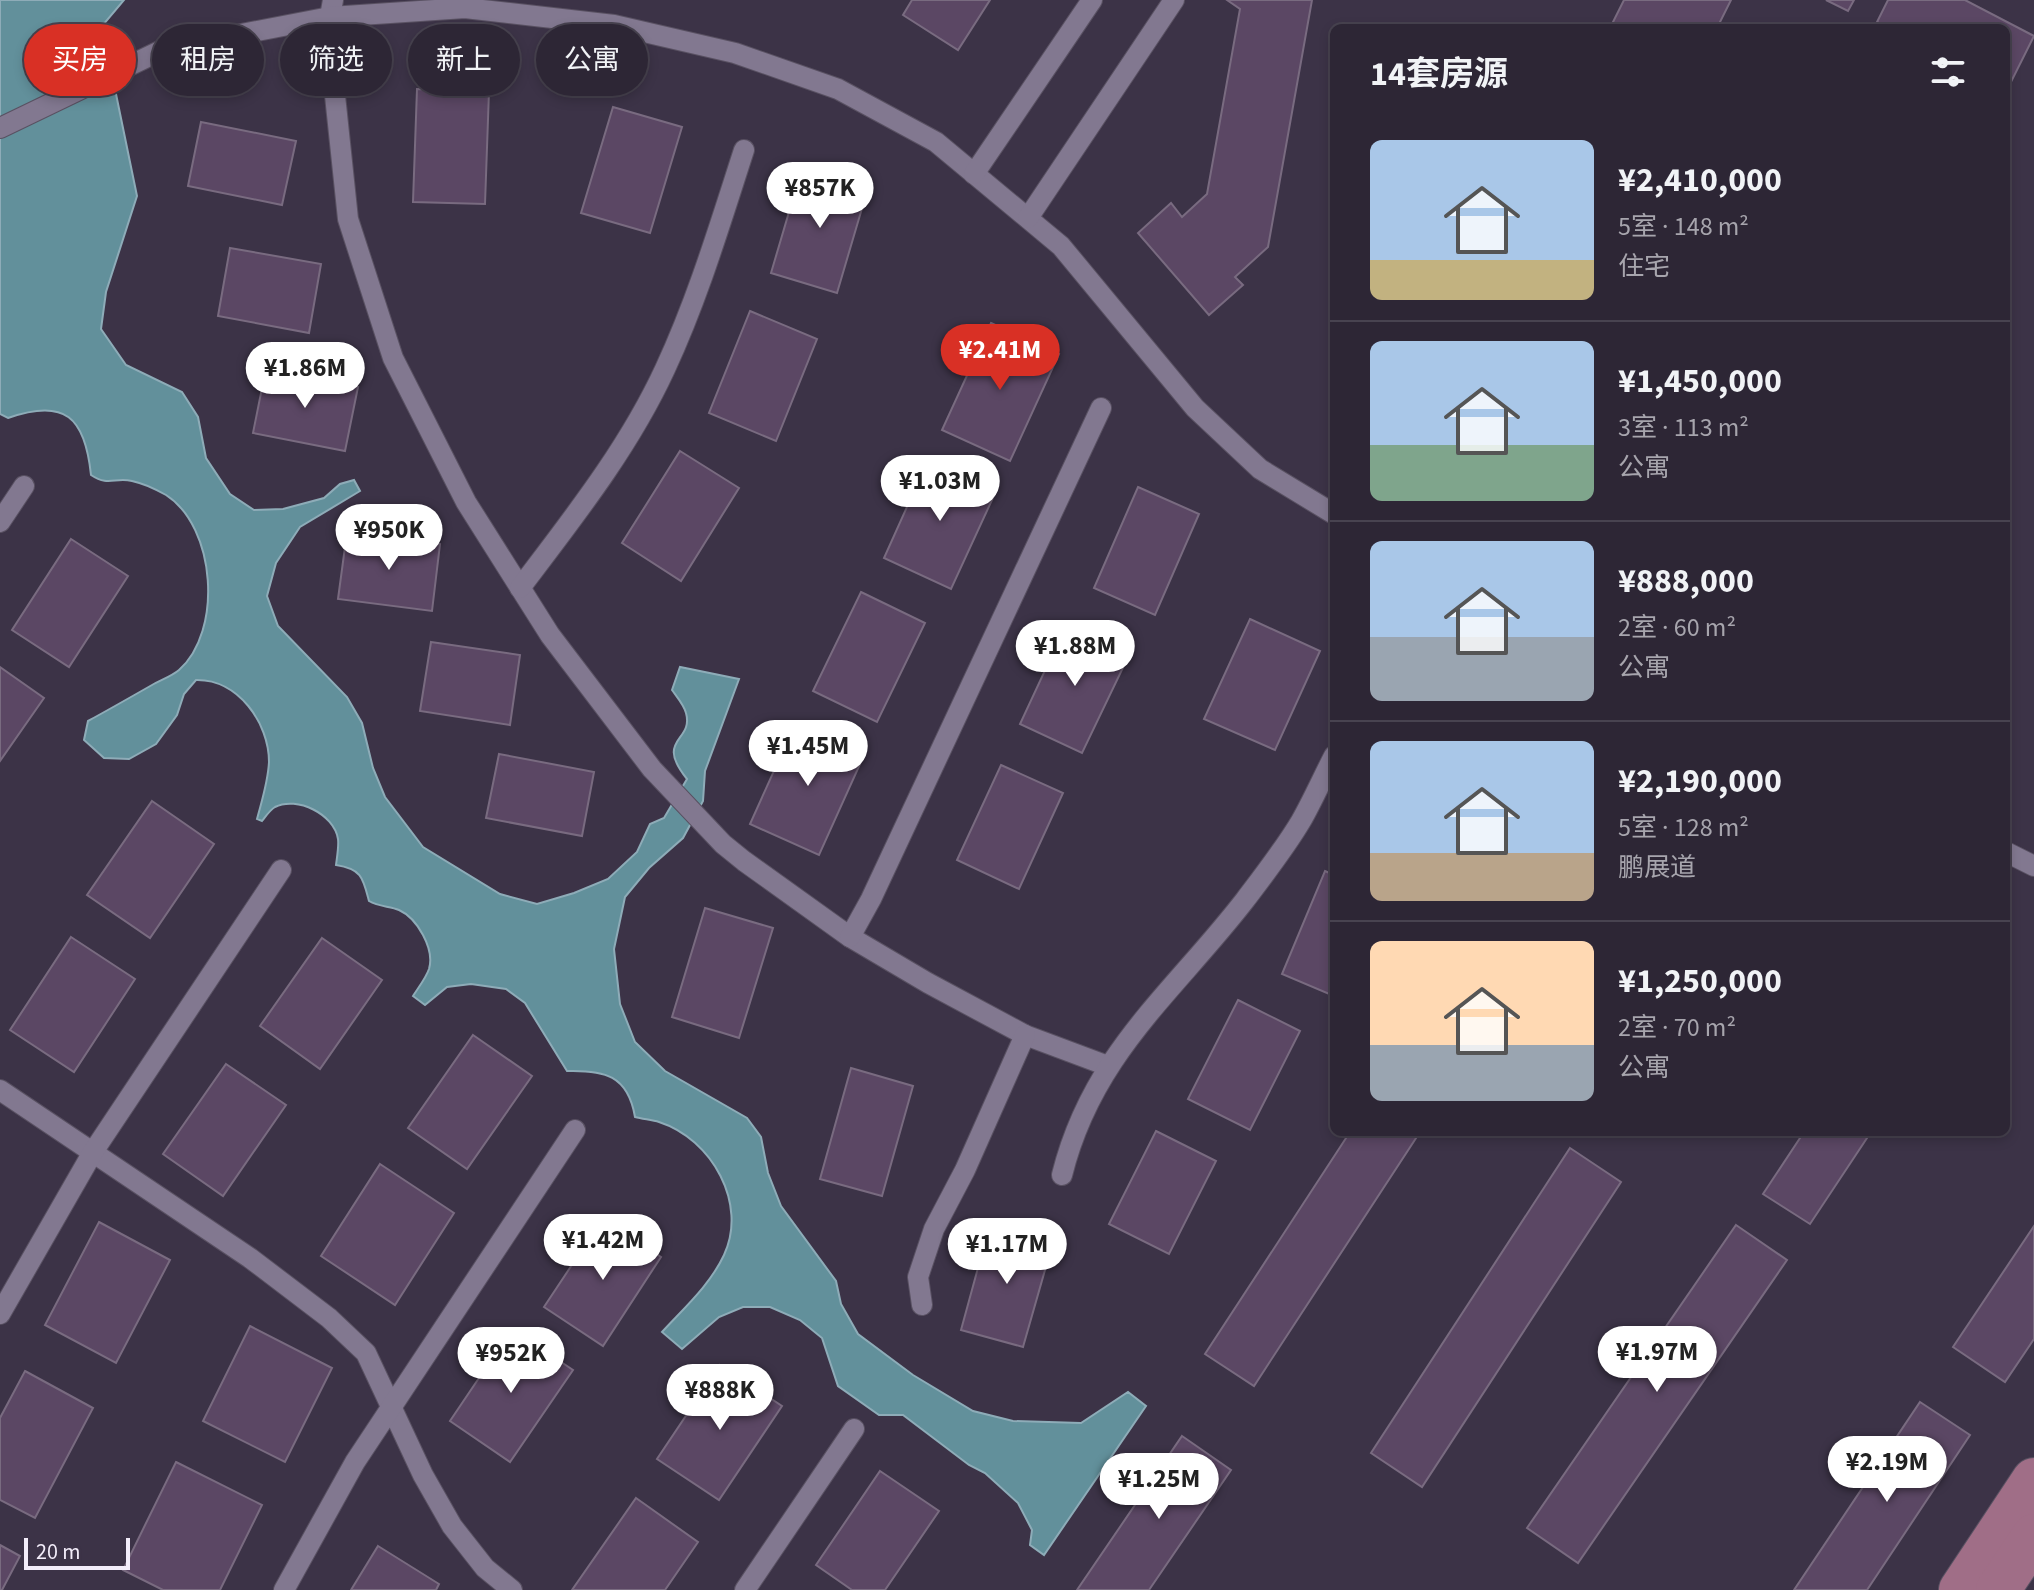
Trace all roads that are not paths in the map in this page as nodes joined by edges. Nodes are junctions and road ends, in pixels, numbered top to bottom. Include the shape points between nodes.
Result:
1 (1092, 0) edge
2 (1174, 0) edge
3 (331, 8) edge
4 (0, 128) edge
5 (744, 150) dead end
6 (974, 174) junction
7 (1028, 218) junction
8 (1101, 408) dead end
9 (24, 486) dead end
10 (1330, 512) edge
11 (0, 522) edge
12 (520, 588) junction
13 (1330, 764) edge
14 (2010, 854) edge
15 (2034, 866) edge
16 (281, 870) dead end
17 (850, 937) junction
18 (1025, 1035) junction
19 (1108, 1066) junction
20 (0, 1090) edge
21 (575, 1130) dead end
22 (93, 1152) junction
23 (1062, 1175) dead end
24 (922, 1305) dead end
25 (0, 1314) edge
26 (391, 1407) junction
27 (854, 1429) dead end
28 (2034, 1480) edge
29 (2034, 1536) edge
30 (284, 1590) edge
31 (512, 1590) edge
32 (745, 1590) edge
33 (1961, 1590) edge
34 (1998, 1590) edge

1 - 6 lane
2 - 7 lane
3 - 4 lane via 164,49
3 - 6 lane via 465,8 614,25 735,53 838,89 936,142
3 - 12 lane via 348,219 393,358 466,502
5 - 12 lane via 701,283 664,371 607,472
6 - 7 lane
7 - 10 lane via 1061,246 1195,408 1260,469
8 - 17 lane
9 - 11 lane
12 - 17 lane via 652,769 723,844
13 - 19 lane via 1300,822 1244,901
14 - 15 lane
16 - 22 lane
17 - 18 lane
18 - 19 lane
18 - 24 lane via 934,1229 918,1277
19 - 23 lane via 1071,1137
20 - 22 lane
21 - 26 lane
22 - 25 lane
22 - 26 lane via 329,1318 366,1353
26 - 30 lane
26 - 31 lane via 452,1526 485,1568
27 - 32 lane
28 - 33 street
29 - 34 street

